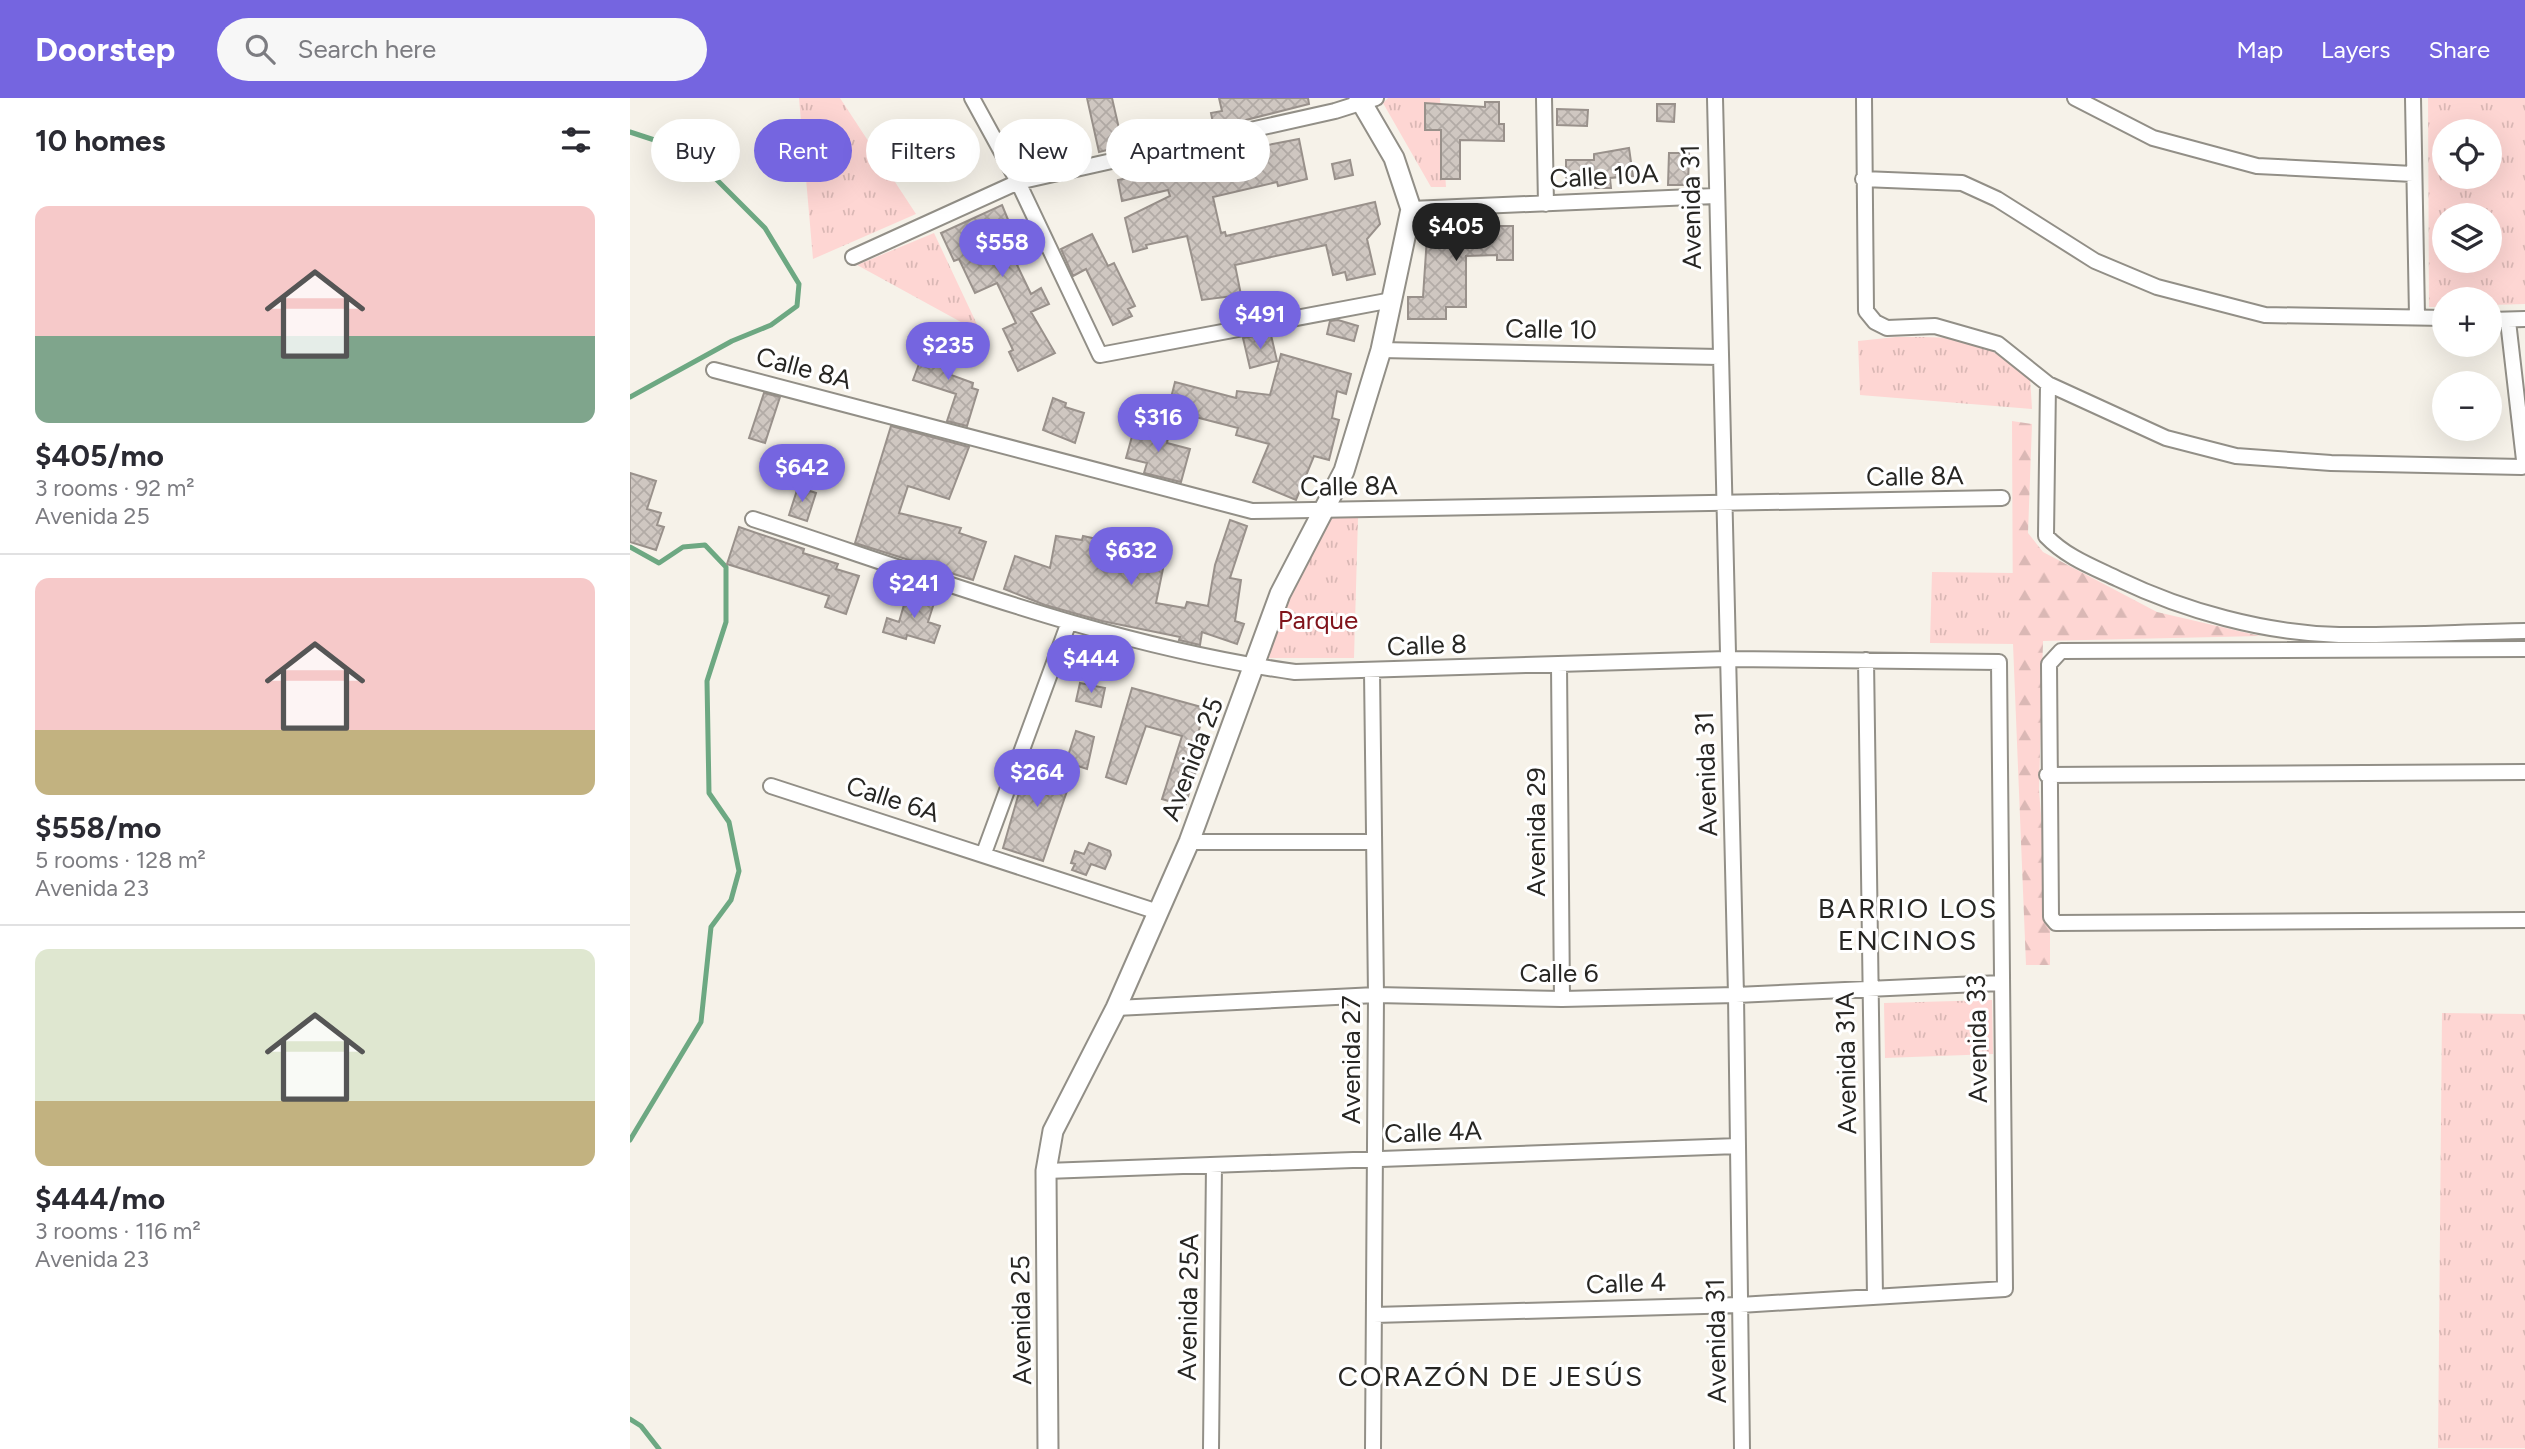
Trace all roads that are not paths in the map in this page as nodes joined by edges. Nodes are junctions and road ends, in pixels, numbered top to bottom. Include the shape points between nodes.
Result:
1 (972, 98) edge
2 (1544, 98) edge
3 (1715, 98) edge
4 (1864, 98) edge
5 (2075, 98) edge
6 (2413, 98) edge
7 (1366, 100) edge
8 (994, 138) edge
9 (1092, 165) edge
10 (2413, 174) junction
11 (1863, 179) junction
12 (1018, 182) joint
13 (1715, 196) junction
14 (1546, 204) junction
15 (1412, 209) junction
16 (853, 257) dead end
17 (1392, 300) junction
18 (2417, 316) junction
19 (2432, 317) edge
20 (2525, 319) edge
21 (2502, 321) edge
22 (2508, 321) junction
23 (1381, 350) junction
24 (1719, 357) junction
25 (714, 370) dead end
26 (2048, 384) junction
27 (2524, 467) edge
28 (2002, 498) dead end
29 (1723, 504) junction
30 (1323, 512) junction
31 (753, 519) dead end
32 (1069, 622) junction
33 (2525, 631) edge
34 (2337, 642) junction
35 (2525, 649) edge
36 (1727, 659) junction
37 (1866, 660) junction
38 (1999, 662) joint
39 (1559, 664) junction
40 (1255, 666) junction
41 (1372, 671) junction
42 (2525, 772) edge
43 (2048, 775) junction
44 (771, 786) dead end
45 (1189, 842) junction
46 (1372, 842) junction
47 (984, 853) junction
48 (1158, 912) junction
49 (2525, 920) edge
50 (2001, 983) junction
51 (1869, 989) junction
52 (1376, 995) junction
53 (1736, 995) junction
54 (1562, 999) junction
55 (1116, 1008) junction
56 (1738, 1146) junction
57 (1376, 1159) junction
58 (1214, 1165) junction
59 (1046, 1171) junction
60 (2005, 1289) joint
61 (1875, 1297) junction
62 (1740, 1305) junction
63 (1374, 1315) junction
64 (1048, 1449) edge
65 (1211, 1449) edge
66 (1373, 1449) edge
67 (1742, 1449) edge

1 - 8 street
2 - 14 street
3 - 13 street, Avenida 31
4 - 11 street
5 - 10 street via 2153,138 2257,166
6 - 10 street
7 - 9 street
7 - 15 street
10 - 18 street
11 - 18 street via 1962,183 1997,199 2095,261 2157,287 2265,315
11 - 26 street via 1866,311 1875,322 1887,328 1935,326 1998,344
12 - 16 street
12 - 17 street via 1100,355
13 - 14 street, Calle 10A
13 - 24 street, Avenida 31
14 - 15 street, Calle 10A
15 - 17 street, Avenida 25
17 - 23 street, Avenida 25
18 - 19 street
20 - 22 street
21 - 22 street
22 - 27 street
23 - 24 street, Calle 10
23 - 30 street, Avenida 25 via 1344,471
24 - 29 street, Avenida 31
25 - 30 street, Calle 8A via 1252,511
26 - 27 street via 2166,438 2236,456
26 - 34 street via 2045,521 2046,536 2058,548 2160,600
28 - 29 street, Calle 8A
29 - 30 street, Calle 8A
29 - 36 street, Avenida 31
30 - 40 street, Avenida 25 via 1280,594
31 - 32 street, Calle 8
32 - 40 street, Calle 8
32 - 47 street
33 - 34 street
34 - 35 street
34 - 43 street via 2061,651 2049,664
36 - 37 street, Calle 8
36 - 39 street, Calle 8
36 - 53 street, Avenida 31
37 - 38 street, Calle 8
37 - 51 street, Avenida 31A
38 - 50 street, Avenida 33
39 - 41 street, Calle 8
39 - 54 street, Avenida 29
40 - 41 street, Calle 8 via 1295,672
40 - 45 street, Avenida 25
41 - 46 street, Avenida 27
42 - 43 street
43 - 49 street via 2051,917 2056,923
44 - 47 street, Calle 6A
45 - 46 street
45 - 48 street, Avenida 25
46 - 52 street, Avenida 27
47 - 48 street, Calle 6A
48 - 55 street, Avenida 25
50 - 51 street, Calle 6
50 - 60 street, Avenida 33
51 - 53 street, Calle 6
51 - 61 street, Avenida 31A
52 - 54 street, Calle 6
52 - 55 street, Calle 6
52 - 57 street, Avenida 27
53 - 54 street, Calle 6
53 - 56 street, Avenida 31
55 - 59 street, Avenida 25 via 1053,1131
56 - 57 street, Calle 4A
56 - 62 street, Avenida 31
57 - 58 street, Calle 4A
57 - 63 street, Avenida 27
58 - 59 street, Calle 4A
58 - 65 street, Avenida 25A
59 - 64 street, Avenida 25
60 - 61 street, Calle 4
61 - 62 street, Calle 4
62 - 63 street, Calle 4
62 - 67 street, Avenida 31
63 - 66 street, Avenida 27

